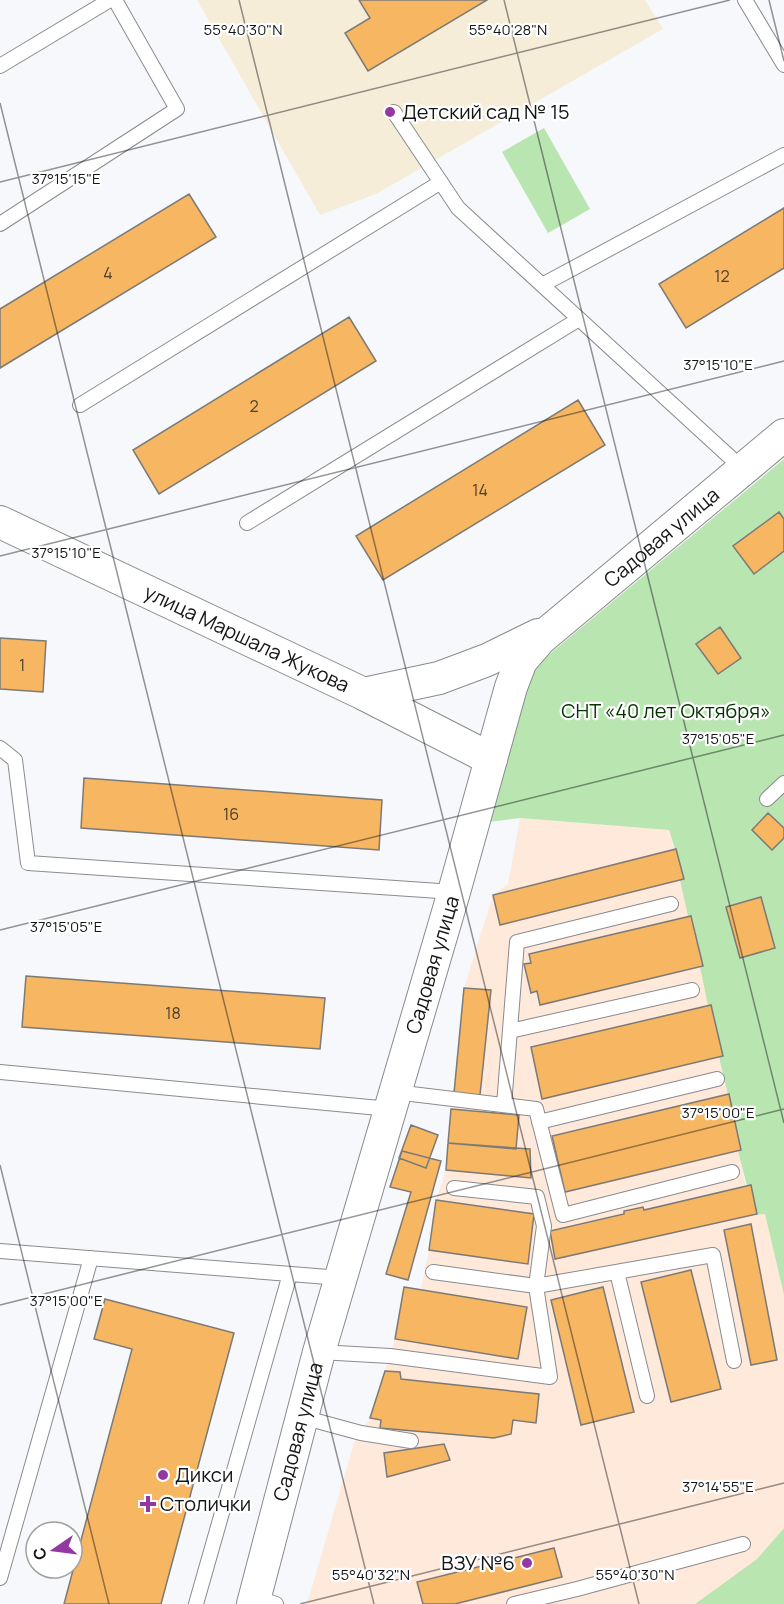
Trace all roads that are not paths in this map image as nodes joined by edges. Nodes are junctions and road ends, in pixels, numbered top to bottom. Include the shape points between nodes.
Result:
1 (110, 0) edge
2 (115, 0) edge
3 (745, 0) edge
4 (784, 65) edge
5 (0, 66) edge
6 (394, 112) dead end
7 (784, 155) edge
8 (441, 182) junction
9 (0, 224) edge
10 (542, 285) junction
11 (579, 319) junction
12 (80, 405) dead end
13 (784, 435) edge
14 (743, 469) junction
15 (0, 522) edge
16 (247, 523) dead end
17 (557, 625) junction
18 (364, 694) junction
19 (0, 748) edge
20 (491, 759) junction
21 (784, 783) edge
22 (767, 799) dead end
23 (454, 892) junction
24 (671, 904) dead end
25 (692, 990) dead end
26 (510, 1032) junction
27 (0, 1072) edge
28 (717, 1079) dead end
29 (393, 1101) junction
30 (504, 1105) junction
31 (540, 1122) junction
32 (732, 1172) dead end
33 (454, 1188) dead end
34 (0, 1251) edge
35 (91, 1258) junction
36 (433, 1272) dead end
37 (617, 1272) junction
38 (290, 1274) junction
39 (340, 1278) junction
40 (536, 1286) junction
41 (319, 1352) junction
42 (734, 1361) dead end
43 (647, 1396) dead end
44 (302, 1417) junction
45 (411, 1441) dead end
46 (743, 1544) dead end
47 (0, 1578) edge
48 (261, 1602) edge
49 (196, 1604) edge
50 (514, 1604) edge

1 - 5 lane
2 - 9 lane via 177,109
3 - 4 lane
6 - 8 lane
7 - 10 lane
8 - 10 lane via 458,208
8 - 12 lane
10 - 11 lane
11 - 14 lane
11 - 16 lane
13 - 14 street, Садовая улица
14 - 17 street, Садовая улица
15 - 18 street, улица Маршала Жукова
17 - 18 street via 487,660 439,678
17 - 20 street, Садовая улица via 521,661
18 - 20 street, улица Маршала Жукова
19 - 23 lane via 15,760 28,863
20 - 23 street, Садовая улица
21 - 22 lane
23 - 29 street, Садовая улица
24 - 26 lane via 517,942
25 - 26 lane
26 - 30 lane
27 - 29 lane
28 - 31 lane
29 - 30 lane
29 - 39 street, Садовая улица
30 - 31 lane via 536,1109
31 - 32 lane via 562,1215
33 - 40 lane via 537,1197 544,1226
34 - 35 lane
35 - 38 lane
35 - 47 lane
36 - 40 lane
37 - 40 lane
37 - 42 lane via 713,1255
37 - 43 lane
38 - 39 lane
38 - 49 lane
39 - 41 street, Садовая улица
40 - 41 lane via 550,1377 390,1356
41 - 44 street, Садовая улица
44 - 45 lane
44 - 48 street, Садовая улица
46 - 50 lane

